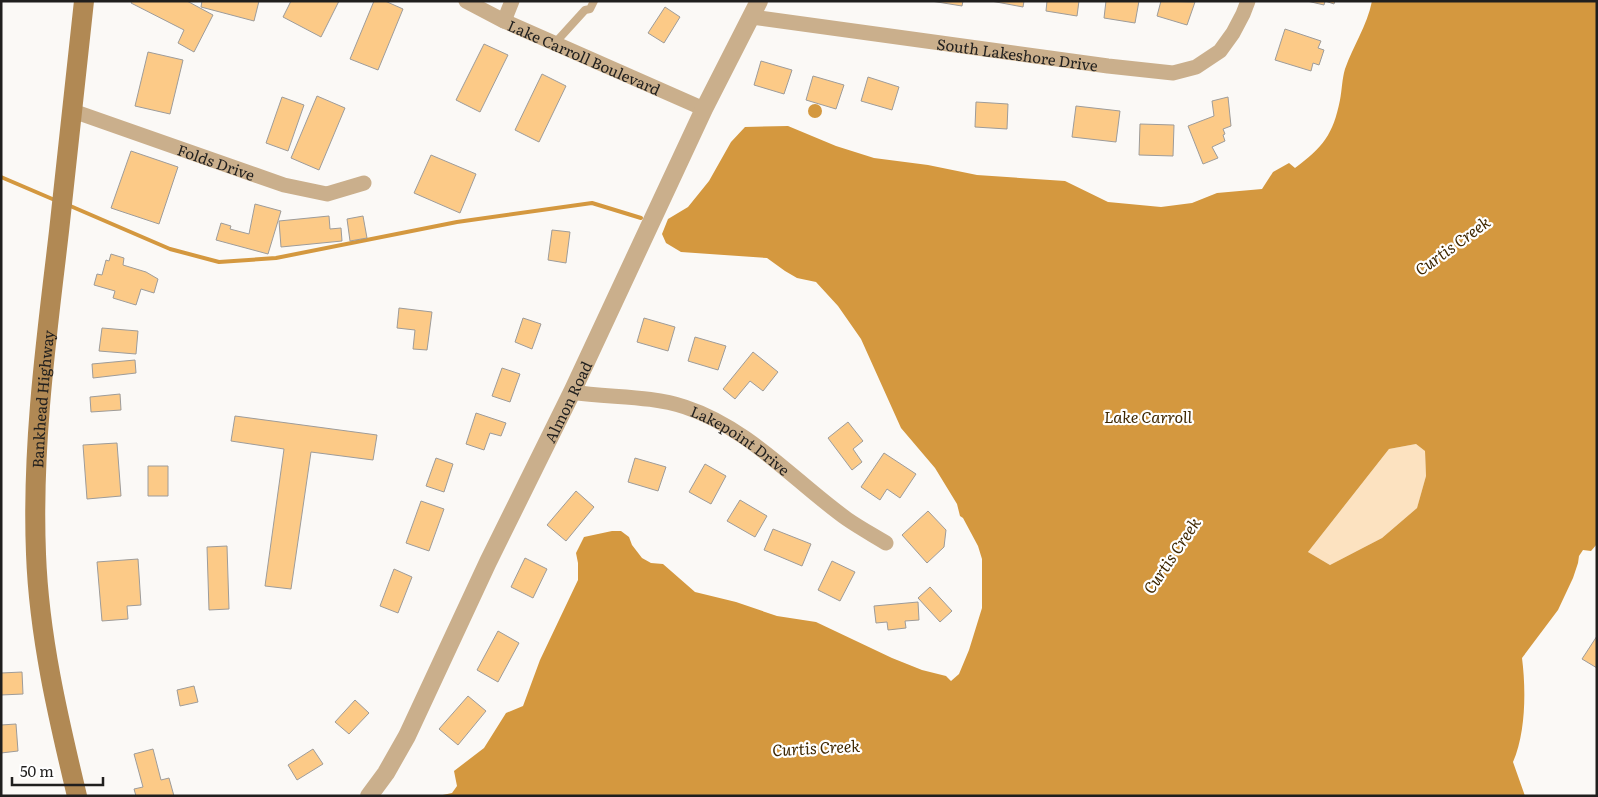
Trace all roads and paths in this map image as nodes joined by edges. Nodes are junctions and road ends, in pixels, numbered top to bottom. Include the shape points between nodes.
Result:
1 (84, 1) edge
2 (466, 1) edge
3 (512, 1) edge
4 (594, 1) edge
5 (759, 1) edge
6 (1248, 1) edge
7 (752, 17) junction
8 (504, 21) junction
9 (555, 43) junction
10 (704, 109) junction
11 (73, 111) junction
12 (364, 183) dead end
13 (572, 392) junction
14 (886, 543) dead end
15 (77, 796) edge
16 (369, 796) edge

1 - 11 main road, Bankhead Highway
2 - 8 street, Lake Carroll Boulevard
3 - 8 street
4 - 9 lane via 590,9 584,10
5 - 7 street, Almon Road
6 - 7 street, South Lakeshore Drive via 1233,33 1220,51 1196,67 1173,73
7 - 10 street, Almon Road
8 - 9 street, Lake Carroll Boulevard
9 - 10 street, Lake Carroll Boulevard
10 - 13 street, Almon Road
11 - 12 street, Folds Drive via 284,185 327,194
11 - 15 main road, Bankhead Highway via 41,390 35,491 42,620
13 - 14 street, Lakepoint Drive via 652,400 709,415 752,442 848,519
13 - 16 street, Almon Road via 407,736

